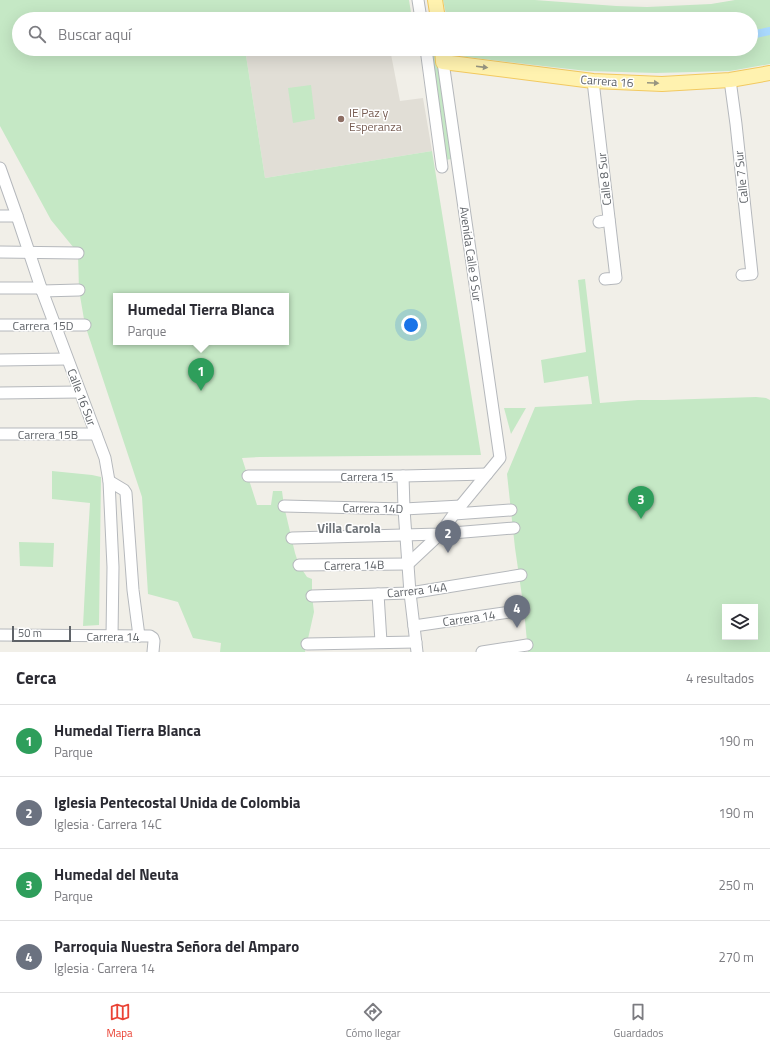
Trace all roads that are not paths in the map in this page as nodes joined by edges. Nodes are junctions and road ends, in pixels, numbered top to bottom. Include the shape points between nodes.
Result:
1 (418, 0) edge
2 (435, 0) edge
3 (420, 12) edge
4 (437, 12) edge
5 (427, 56) edge
6 (442, 56) edge
7 (448, 56) edge
8 (770, 73) edge
9 (730, 80) junction
10 (593, 81) junction
11 (442, 167) dead end
12 (0, 168) edge
13 (2, 181) edge
14 (0, 216) edge
15 (17, 216) junction
16 (0, 252) edge
17 (28, 252) junction
18 (78, 253) dead end
19 (747, 274) dead end
20 (605, 279) dead end
21 (0, 288) edge
22 (42, 290) junction
23 (79, 290) dead end
24 (0, 325) edge
25 (85, 325) dead end
26 (56, 326) junction
27 (67, 359) junction
28 (0, 360) edge
29 (80, 392) junction
30 (0, 393) edge
31 (0, 434) edge
32 (96, 434) junction
33 (487, 474) junction
34 (248, 476) dead end
35 (403, 476) junction
36 (109, 481) junction
37 (284, 506) dead end
38 (404, 509) junction
39 (457, 510) junction
40 (511, 510) dead end
41 (514, 528) dead end
42 (440, 534) junction
43 (406, 535) junction
44 (292, 538) dead end
45 (408, 564) junction
46 (299, 565) dead end
47 (521, 575) dead end
48 (410, 593) junction
49 (378, 594) junction
50 (312, 596) dead end
51 (524, 610) dead end
52 (414, 626) junction
53 (0, 635) edge
54 (112, 636) junction
55 (139, 636) junction
56 (381, 642) junction
57 (307, 644) dead end
58 (527, 645) dead end
59 (416, 647) edge
60 (153, 652) edge
61 (482, 652) edge

1 - 3 street
2 - 4 main road
5 - 11 street via 434,137
6 - 33 street, Avenida Calle 9 Sur via 500,458
7 -> 10 main road, Carrera 16
8 - 9 main road, Carrera 16
10 -> 9 main road, Carrera 16 via 662,84
9 - 19 street, Calle 7 Sur via 740,124
10 - 20 street, Calle 8 Sur via 604,136 604,221 616,278
12 - 13 street, Calle 16 Sur
13 - 15 street, Calle 16 Sur
14 - 15 street
15 - 17 street, Calle 16 Sur
16 - 17 street
17 - 18 street
17 - 22 street, Calle 16 Sur
21 - 22 street
22 - 23 street
22 - 26 street, Calle 16 Sur
24 - 26 street, Carrera 15D
25 - 26 street, Carrera 15D
26 - 27 street, Calle 16 Sur
27 - 28 street
27 - 29 street, Calle 16 Sur
29 - 30 street
29 - 32 street, Calle 16 Sur
31 - 32 street, Carrera 15B
32 - 36 street, Calle 16 Sur via 105,458
33 - 35 street, Carrera 15
33 - 39 street
34 - 35 street, Carrera 15
35 - 38 street
36 - 54 street, Calle 16 Sur via 113,567
36 - 55 street via 126,493
37 - 38 street, Carrera 14D
38 - 39 street, Carrera 14D
38 - 43 street
39 - 40 street, Carrera 14D
39 - 42 street
41 - 42 street
42 - 43 street
42 - 45 street
43 - 44 street
43 - 45 street
45 - 46 street, Carrera 14B
45 - 48 street
47 - 48 street, Carrera 14A
48 - 49 street, Carrera 14A
48 - 52 street
49 - 50 street, Carrera 14A
49 - 56 street
51 - 52 street, Carrera 14
52 - 59 street
53 - 54 street, Carrera 14
54 - 55 street, Carrera 14
55 - 60 street, Carrera 14 via 153,638
56 - 57 street
56 - 59 street
58 - 61 street

